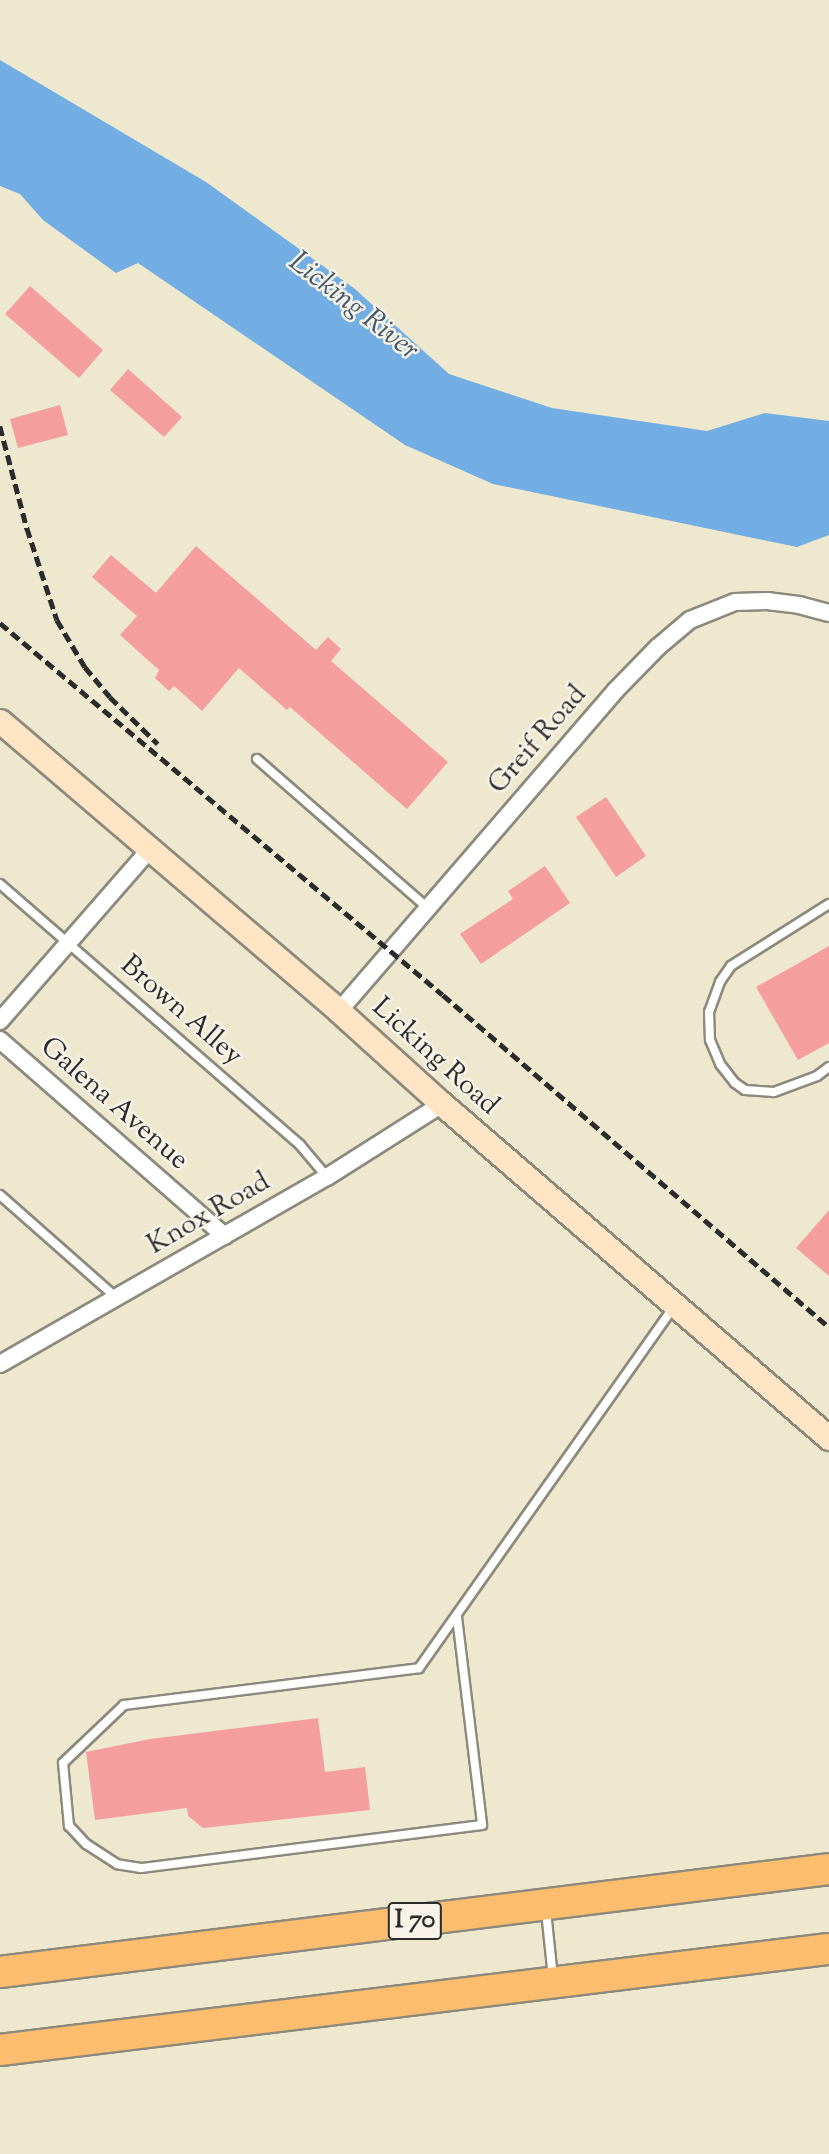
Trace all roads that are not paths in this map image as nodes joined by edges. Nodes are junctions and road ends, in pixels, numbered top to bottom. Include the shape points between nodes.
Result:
1 (829, 614) edge
2 (0, 721) edge
3 (257, 759) dead end
4 (150, 849) junction
5 (0, 884) edge
6 (829, 904) edge
7 (428, 908) junction
8 (68, 943) junction
9 (339, 1011) junction
10 (0, 1021) edge
11 (0, 1040) edge
12 (829, 1066) edge
13 (442, 1104) junction
14 (327, 1177) junction
15 (0, 1195) edge
16 (225, 1236) junction
17 (117, 1298) junction
18 (675, 1305) junction
19 (0, 1364) edge
20 (829, 1438) edge
21 (457, 1617) junction
22 (829, 1869) edge
23 (545, 1904) junction
24 (829, 1949) edge
25 (0, 1972) edge
26 (553, 1982) junction
27 (0, 2050) edge

1 - 7 street, Greif Road via 799,605 746,601 691,620 615,691
2 - 4 street, Licking Road
3 - 7 lane
4 - 8 street
4 - 9 street, Licking Road
5 - 8 lane, Brown Alley
6 - 12 lane via 731,966 709,1012 710,1040 720,1064 745,1090 774,1092 817,1076
7 - 9 street, Greif Road
8 - 10 street
8 - 14 lane, Brown Alley via 300,1145
9 - 13 street, Licking Road
11 - 16 street, Galena Avenue
13 - 14 street, Knox Road
13 - 18 street, Licking Road
14 - 16 street, Knox Road
15 - 17 lane
16 - 17 street, Knox Road
17 - 19 street, Knox Road
18 - 20 street, Licking Road
18 - 21 lane
21 - 21 lane via 419,1668 124,1705 63,1763 69,1826 86,1844 117,1864 141,1868 482,1825
22 - 23 highway, I 70
23 - 25 highway, I 70
23 - 26 lane
24 - 26 highway
26 - 27 highway

